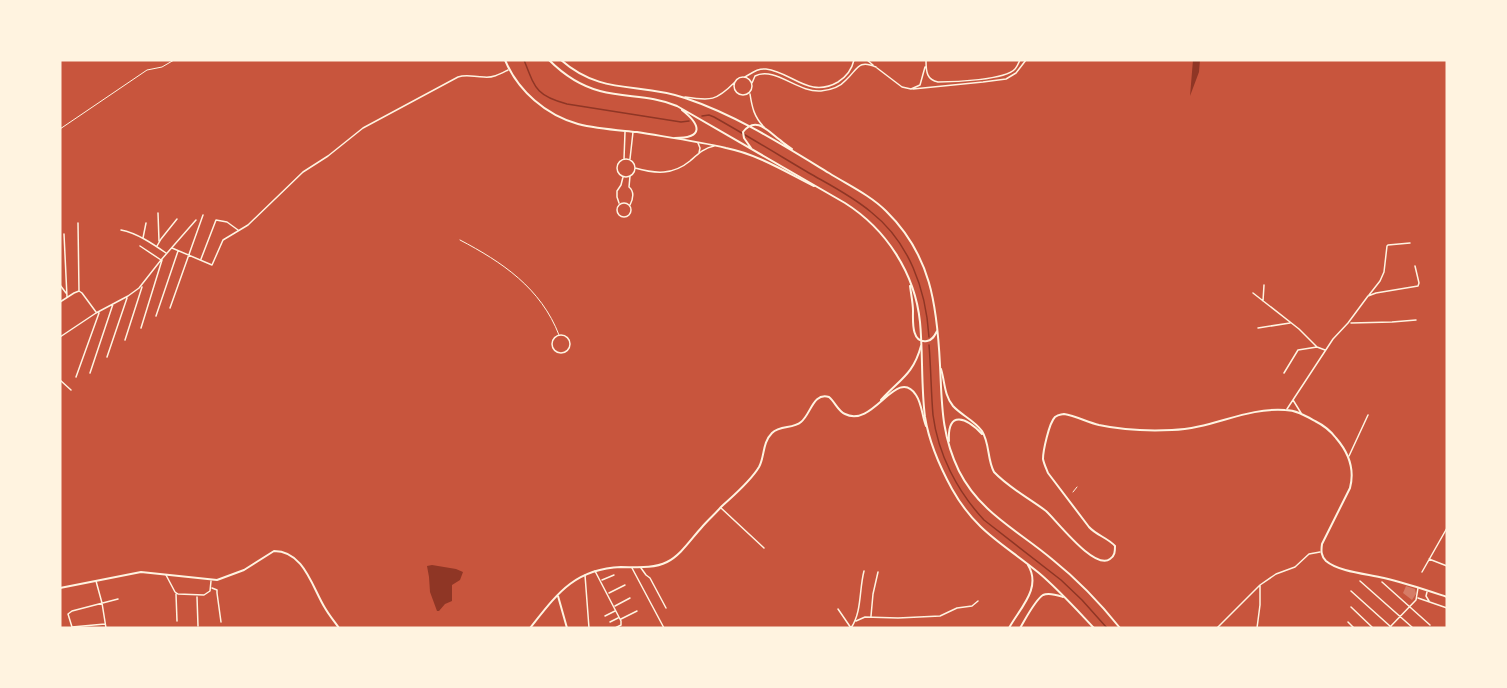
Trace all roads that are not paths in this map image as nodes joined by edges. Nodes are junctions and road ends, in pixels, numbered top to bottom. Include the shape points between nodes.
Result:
1 (505, 60) edge
2 (549, 60) edge
3 (561, 60) edge
4 (854, 60) edge
5 (867, 60) edge
6 (1020, 60) edge
7 (1026, 60) edge
8 (926, 61) edge
9 (876, 67) junction
10 (509, 70) junction
11 (745, 77) junction
12 (735, 82) junction
13 (752, 83) junction
14 (913, 89) junction
15 (750, 93) junction
16 (683, 97) junction
17 (678, 106) junction
18 (748, 127) junction
19 (765, 127) junction
20 (625, 131) junction
21 (633, 132) junction
22 (675, 138) junction
23 (696, 142) junction
24 (715, 146) junction
25 (753, 151) junction
26 (698, 153) junction
27 (804, 158) junction
28 (624, 159) junction
29 (630, 160) junction
30 (635, 168) junction
31 (623, 176) junction
32 (631, 176) junction
33 (814, 186) junction
34 (620, 204) junction
35 (630, 206) junction
36 (158, 213) dead end
37 (203, 216) dead end
38 (177, 219) dead end
39 (196, 220) dead end
40 (78, 223) dead end
41 (146, 223) dead end
42 (121, 230) dead end
43 (239, 230) junction
44 (64, 234) dead end
45 (143, 239) junction
46 (460, 240) dead end
47 (159, 242) junction
48 (1410, 243) dead end
49 (140, 246) dead end
50 (156, 247) junction
51 (172, 248) junction
52 (178, 250) junction
53 (167, 254) junction
54 (189, 255) junction
55 (162, 259) junction
56 (201, 260) junction
57 (1415, 266) dead end
58 (909, 280) junction
59 (60, 285) edge
60 (1264, 285) dead end
61 (142, 286) junction
62 (79, 291) junction
63 (1253, 293) dead end
64 (67, 295) junction
65 (128, 296) junction
66 (1368, 296) junction
67 (60, 302) edge
68 (1263, 302) junction
69 (114, 304) junction
70 (170, 308) dead end
71 (98, 312) junction
72 (156, 316) dead end
73 (1416, 320) dead end
74 (1291, 323) junction
75 (1348, 323) junction
76 (141, 328) dead end
77 (938, 328) junction
78 (1258, 328) dead end
79 (559, 335) junction
80 (60, 337) edge
81 (125, 340) dead end
82 (921, 340) junction
83 (921, 346) junction
84 (1317, 347) junction
85 (1326, 350) junction
86 (107, 357) dead end
87 (940, 364) junction
88 (90, 373) dead end
89 (1284, 373) dead end
90 (76, 377) dead end
91 (60, 380) edge
92 (71, 390) dead end
93 (1293, 400) junction
94 (878, 405) junction
95 (1286, 410) junction
96 (1301, 414) junction
97 (1368, 415) dead end
98 (928, 432) junction
99 (986, 438) junction
100 (949, 447) junction
101 (1349, 457) junction
102 (720, 508) junction
103 (1447, 528) edge
104 (764, 548) dead end
105 (1321, 552) junction
106 (1429, 559) junction
107 (1026, 563) junction
108 (1447, 566) edge
109 (632, 567) junction
110 (641, 567) junction
111 (595, 570) junction
112 (864, 571) dead end
113 (878, 572) dead end
114 (1422, 572) dead end
115 (614, 574) dead end
116 (166, 575) junction
117 (585, 575) junction
118 (96, 580) junction
119 (211, 580) junction
120 (601, 581) junction
121 (1360, 581) dead end
122 (1382, 582) dead end
123 (625, 585) dead end
124 (1260, 585) junction
125 (1418, 587) junction
126 (60, 588) edge
127 (211, 588) junction
128 (1428, 590) junction
129 (1351, 591) dead end
130 (176, 593) junction
131 (608, 593) junction
132 (558, 595) junction
133 (197, 596) junction
134 (1426, 596) junction
135 (1417, 597) junction
136 (1447, 597) edge
137 (630, 598) dead end
138 (1066, 598) junction
139 (118, 599) dead end
140 (978, 601) dead end
141 (1429, 602) junction
142 (102, 603) junction
143 (614, 606) junction
144 (1351, 607) dead end
145 (1409, 607) junction
146 (666, 608) dead end
147 (1447, 608) edge
148 (838, 609) dead end
149 (637, 610) dead end
150 (616, 611) junction
151 (605, 616) dead end
152 (1400, 616) junction
153 (871, 617) junction
154 (620, 618) junction
155 (177, 621) dead end
156 (856, 621) junction
157 (221, 622) dead end
158 (610, 622) dead end
159 (1348, 622) dead end
160 (105, 624) junction
161 (198, 626) dead end
162 (1430, 626) dead end
163 (75, 627) edge
164 (1390, 627) edge
165 (106, 628) edge
166 (339, 628) edge
167 (530, 628) edge
168 (567, 628) edge
169 (589, 628) edge
170 (615, 628) edge
171 (664, 628) edge
172 (851, 628) edge
173 (1009, 628) edge
174 (1020, 628) edge
175 (1094, 628) edge
176 (1120, 628) edge
177 (1218, 628) edge
178 (1257, 628) edge
179 (1354, 628) edge
180 (1373, 628) edge
181 (1413, 628) edge

1 - 10 main road
2 - 17 main road via 570,77 595,89
3 - 16 main road via 598,82
4 - 11 street via 841,80 822,87 806,86 769,69 759,69
5 - 9 street
6 - 8 street via 1015,69 1002,76 938,82 928,77
7 - 14 street via 1006,78
8 - 14 street via 921,83
9 - 13 street via 862,64 843,83 823,91 809,90 766,73 755,76
9 - 14 street via 905,88
10 - 20 main road via 547,111 579,125
10 - 43 street via 486,78 458,77 378,119 303,172
11 - 12 street
11 - 13 street
12 - 15 street via 737,93
12 - 16 street via 716,98
13 - 15 street
15 - 19 street via 753,111
16 - 18 main road
17 - 22 main road via 694,121 696,129 689,137
17 - 25 main road
18 - 19 main road
18 - 25 main road via 743,136
18 - 27 main road
19 - 27 main road
20 - 21 main road
20 - 28 street
21 - 22 main road
21 - 29 street
22 - 23 main road
23 - 24 main road
23 - 26 street
24 - 26 street
24 - 33 main road via 753,156
25 - 33 main road
26 - 30 street via 670,172
27 - 77 main road via 876,203 903,232 927,275
28 - 29 street
28 - 31 street via 618,167
29 - 30 street
30 - 32 street
31 - 32 street
31 - 34 street via 616,193
32 - 35 street
33 - 58 main road via 875,227 895,252
34 - 35 street
34 - 35 street via 616,210 621,217 629,214
36 - 47 street
37 - 54 street
38 - 47 street
39 - 51 street
40 - 62 street
41 - 45 street
42 - 45 street
43 - 56 street via 222,241 212,265
43 - 56 street via 227,222 215,221
44 - 64 street
45 - 50 street
46 - 79 lane via 525,283 550,314
47 - 50 street
48 - 66 street via 1387,246 1384,272
49 - 55 street
50 - 53 street
51 - 52 street
51 - 53 street
52 - 54 street
52 - 72 street
53 - 55 street
54 - 56 street
54 - 70 street
55 - 61 street
55 - 76 street
57 - 66 street via 1418,286
58 - 82 main road
58 - 82 main road via 913,328
59 - 64 street
60 - 68 street
61 - 65 street
61 - 81 street
62 - 64 street
62 - 71 street
63 - 68 street
64 - 67 street
65 - 69 street
65 - 86 street
66 - 75 street
68 - 74 street
69 - 71 street
69 - 88 street
71 - 80 street
71 - 90 street
73 - 75 street
74 - 78 street
74 - 84 street
75 - 85 street
77 - 82 main road via 932,339
77 - 87 main road
79 - 79 street via 553,340 553,348 566,352 570,339
82 - 83 main road
83 - 94 main road via 911,371
83 - 98 main road
84 - 85 street
84 - 89 street via 1299,350
85 - 93 street
87 - 99 main road via 949,401
87 - 100 main road via 942,417
91 - 92 street
93 - 95 street
93 - 96 street
94 - 98 main road via 897,388 911,390
94 - 102 main road via 865,414 849,416 830,397 818,399 799,423 771,434 758,468
95 - 96 main road
95 - 99 main road via 1257,412 1207,426 1174,430 1100,425 1058,415 1050,426 1043,459 1092,531 1115,546 1113,556 1106,561 1090,555 1046,512 997,476 990,465
96 - 101 main road via 1332,433
97 - 101 street
98 - 107 main road via 946,477 967,513
99 - 100 main road via 972,424 960,419 950,426
100 - 176 main road via 963,478 981,503 1088,591
101 - 105 main road via 1353,473 1350,488
102 - 104 street
102 - 110 main road via 675,557 659,565
103 - 106 street
105 - 124 street via 1309,554 1295,567
105 - 125 main road via 1325,560 1340,568
106 - 108 street
106 - 114 street
107 - 138 main road
107 - 173 main road via 1032,572 1033,588
109 - 110 main road
109 - 111 main road
109 - 171 street
110 - 146 street
111 - 117 main road
111 - 120 street
112 - 156 street
113 - 153 street
115 - 120 street
116 - 118 main road via 137,572
116 - 119 main road
116 - 130 street
117 - 132 main road
117 - 169 street
118 - 126 main road
118 - 142 street
119 - 127 street
119 - 166 main road via 244,570 274,551 285,552 301,563
120 - 131 street
121 - 152 street
122 - 145 street
123 - 131 street
124 - 177 street
124 - 178 street
125 - 128 main road
125 - 135 street
127 - 133 street via 207,594
127 - 157 street via 218,593
128 - 134 street
128 - 136 main road
129 - 164 street
130 - 133 street
130 - 155 street
131 - 143 street
132 - 167 main road
132 - 168 main road
133 - 161 street
134 - 135 street
134 - 141 street
135 - 141 street
135 - 145 street
137 - 143 street
138 - 174 main road via 1043,596
138 - 175 main road
139 - 142 street
140 - 153 street via 940,616
141 - 147 street
142 - 160 street
142 - 163 street via 69,612 70,625
143 - 150 street
144 - 180 street
145 - 152 street
145 - 162 street
148 - 172 street
149 - 154 street
150 - 151 street
150 - 154 street
152 - 164 street
152 - 181 street
153 - 156 street
154 - 158 street
154 - 170 street via 621,625
156 - 172 street
159 - 179 street
160 - 163 street
160 - 165 street

